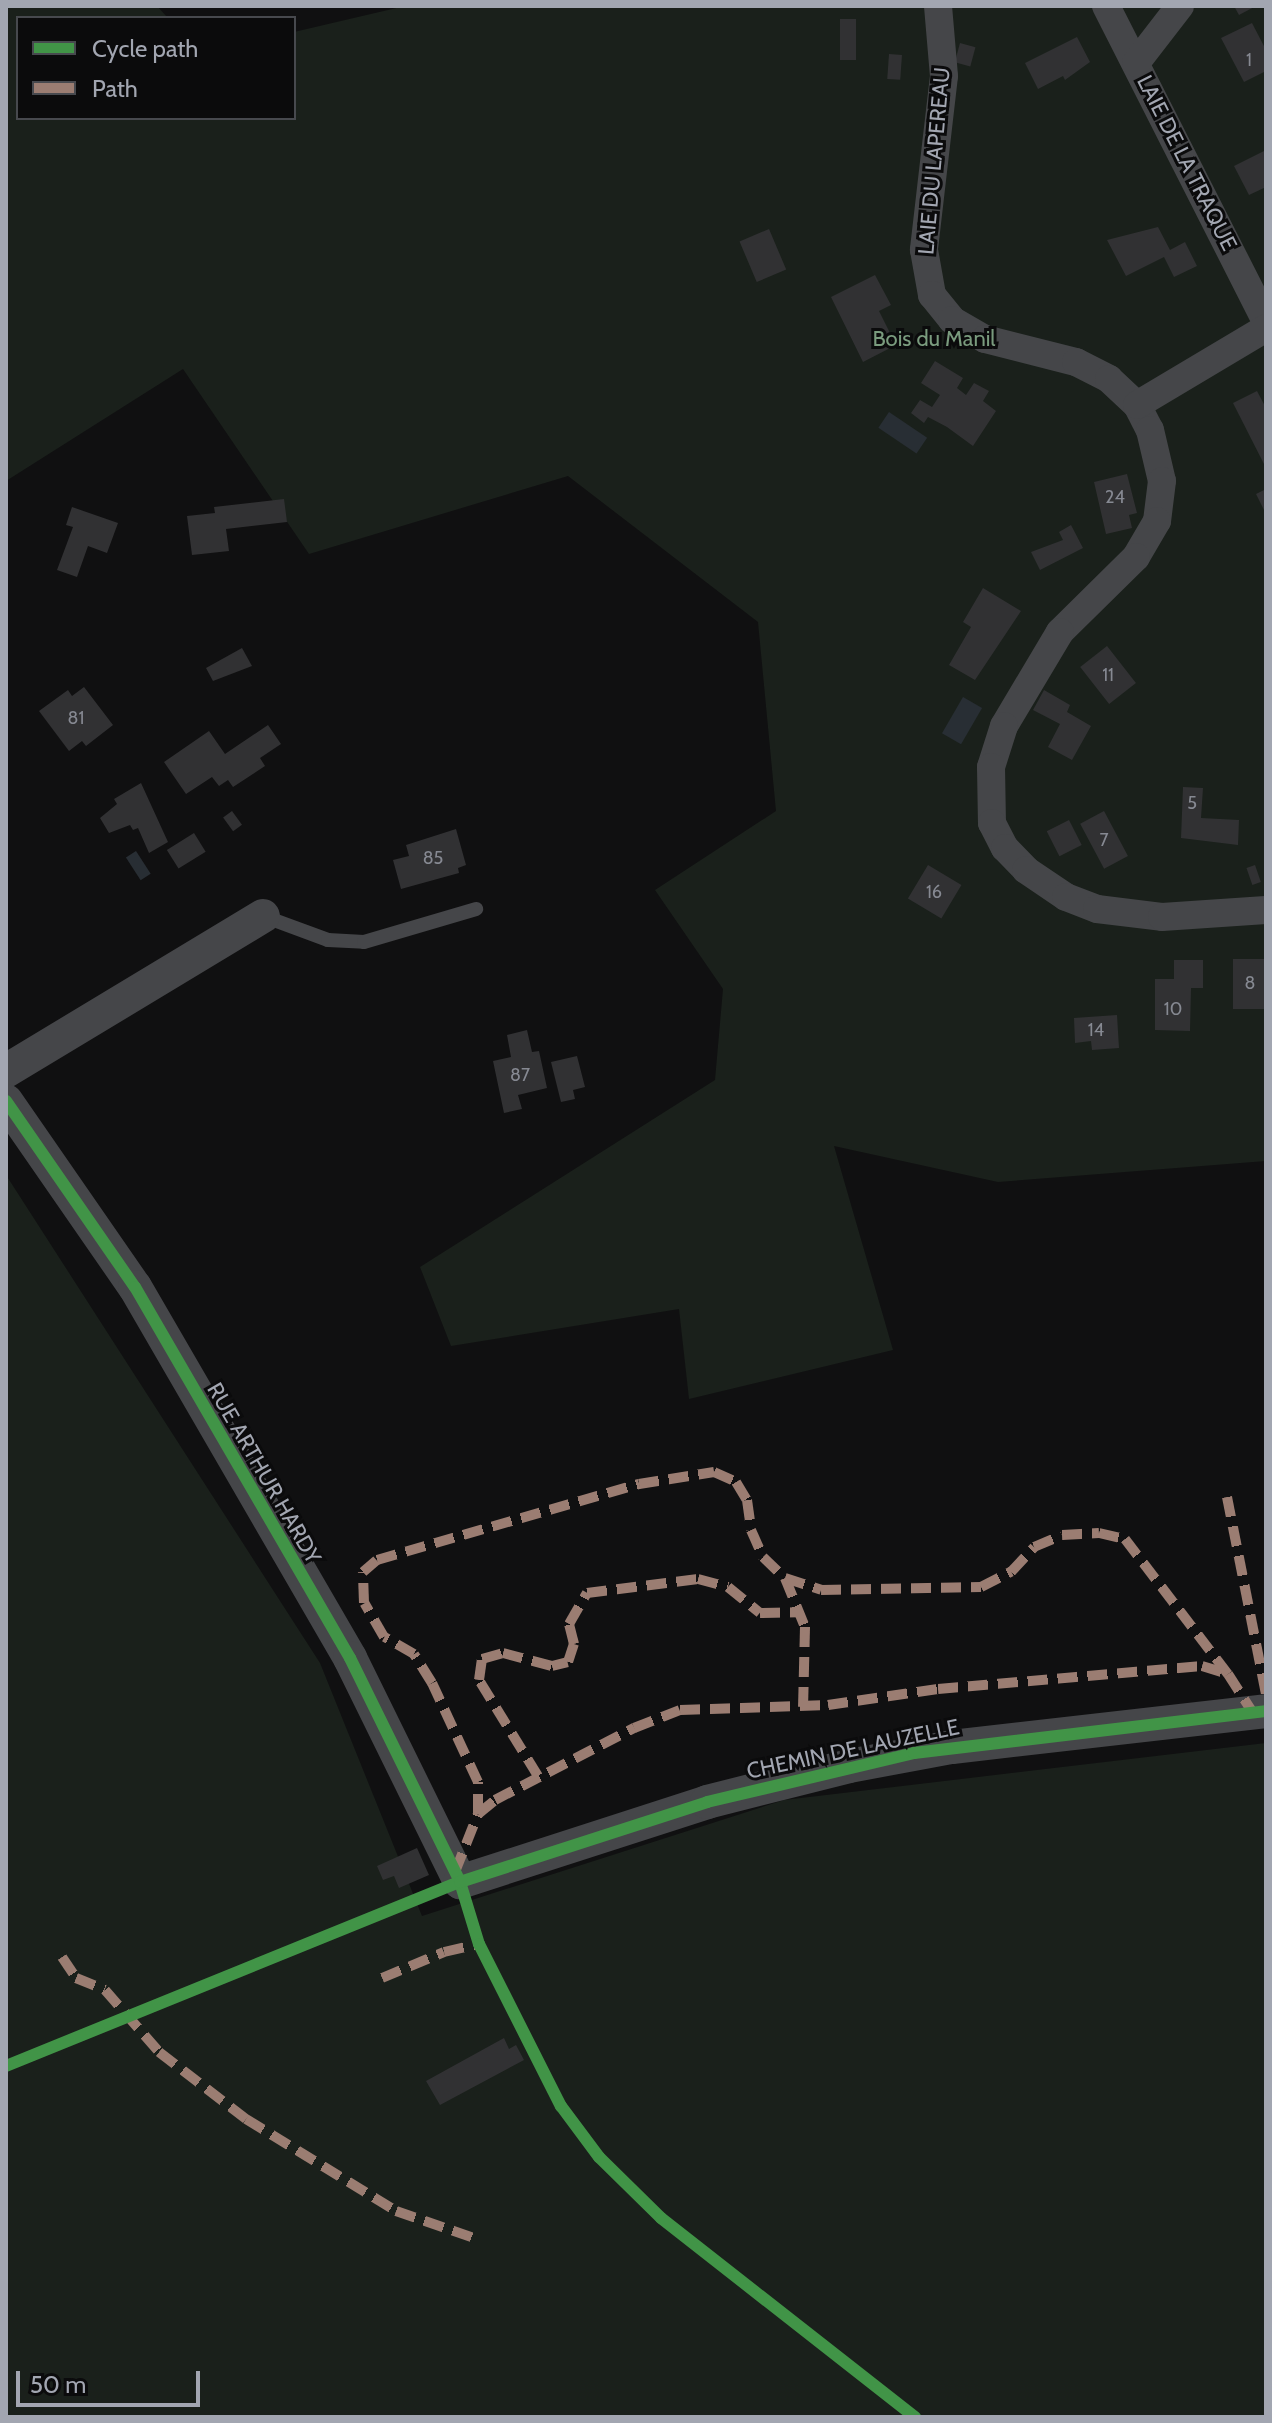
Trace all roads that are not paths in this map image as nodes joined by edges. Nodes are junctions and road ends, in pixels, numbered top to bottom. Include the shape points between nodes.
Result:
1 (938, 6) edge
2 (1106, 6) edge
3 (1180, 6) edge
4 (1136, 63) junction
5 (1266, 321) edge
6 (1266, 328) edge
7 (1137, 405) junction
8 (476, 909) dead end
9 (1266, 910) edge
10 (263, 916) joint
11 (6, 1071) edge
12 (6, 1101) edge
13 (1266, 1711) edge
14 (460, 1882) joint

1 - 7 street, LAIE DU LAPEREAU via 944,76 924,250 932,295 952,320 970,331 1076,362 1109,379
2 - 4 street, LAIE DE LA TRAQUE
3 - 4 street
4 - 5 street, LAIE DE LA TRAQUE
6 - 7 street
7 - 9 street, LAIE DU LAPEREAU via 1160,463 1157,521 1136,557 1060,632 1023,690 991,767 992,823 1005,848 1026,870 1066,897 1097,909 1162,917
8 - 10 lane via 364,942 328,940
10 - 11 street
12 - 14 street, RUE ARTHUR HARDY via 135,1287 350,1658
13 - 14 street, CHEMIN DE LAUZELLE via 952,1747 849,1766 707,1802

